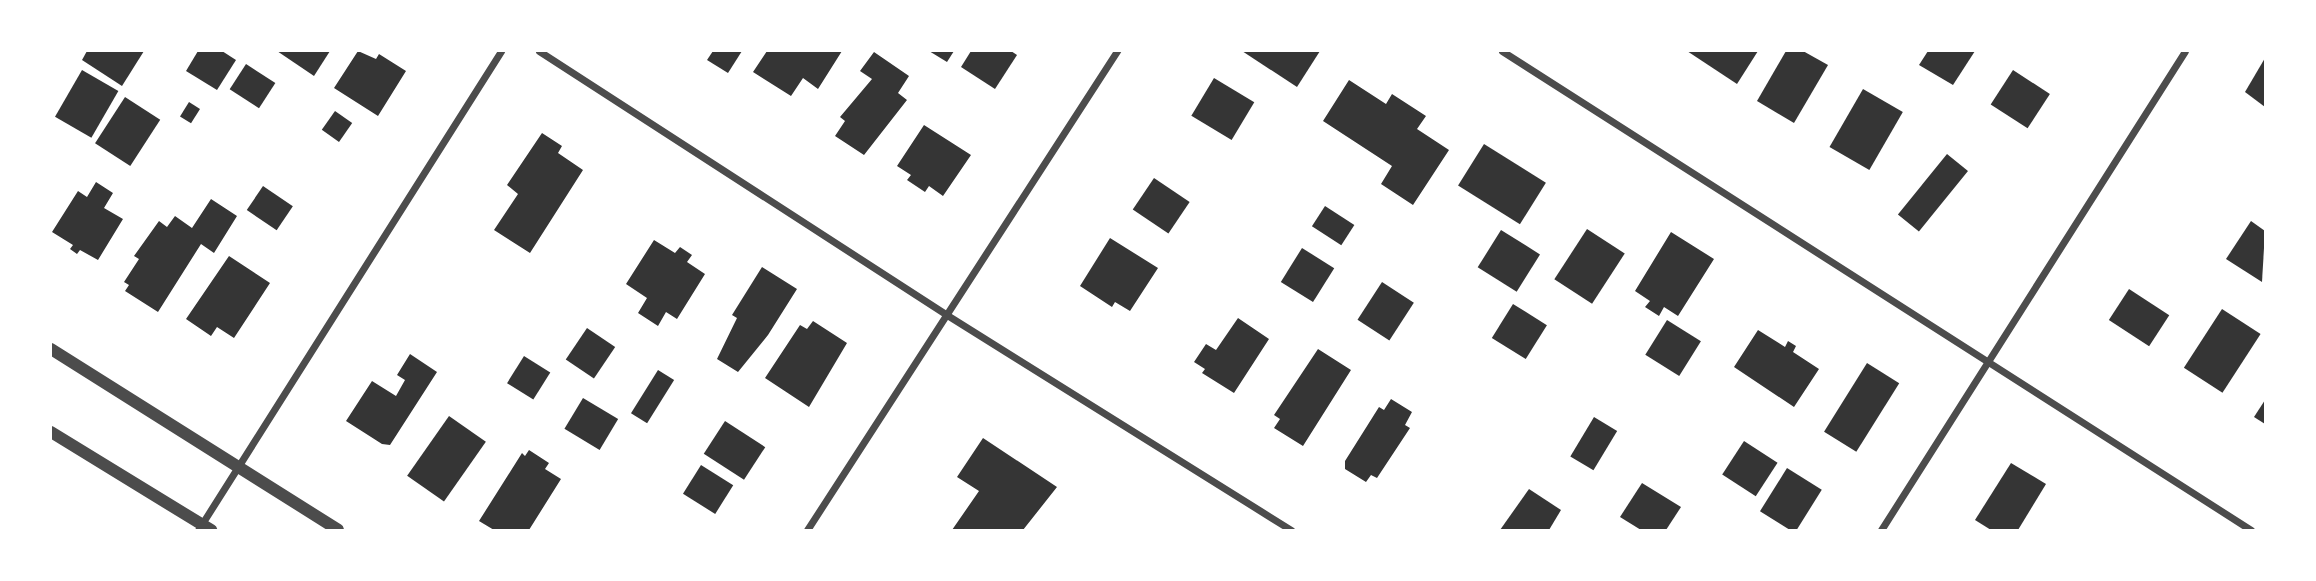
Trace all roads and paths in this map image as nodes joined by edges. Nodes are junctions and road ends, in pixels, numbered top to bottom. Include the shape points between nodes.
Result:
1 (501, 51) edge
2 (540, 51) edge
3 (1117, 51) edge
4 (1502, 51) edge
5 (2185, 51) edge
6 (947, 315) junction
7 (51, 349) edge
8 (1988, 358) junction
9 (51, 432) edge
10 (237, 467) junction
11 (203, 528) edge
12 (338, 530) edge
13 (807, 530) edge
14 (1292, 530) edge
15 (1881, 530) edge
16 (2251, 530) edge

1 - 10 street
2 - 6 street
3 - 6 street
4 - 8 street
5 - 8 street
6 - 13 street
6 - 14 street
7 - 10 street
8 - 15 street
8 - 16 street
9 - 11 street
10 - 11 street
10 - 12 street

